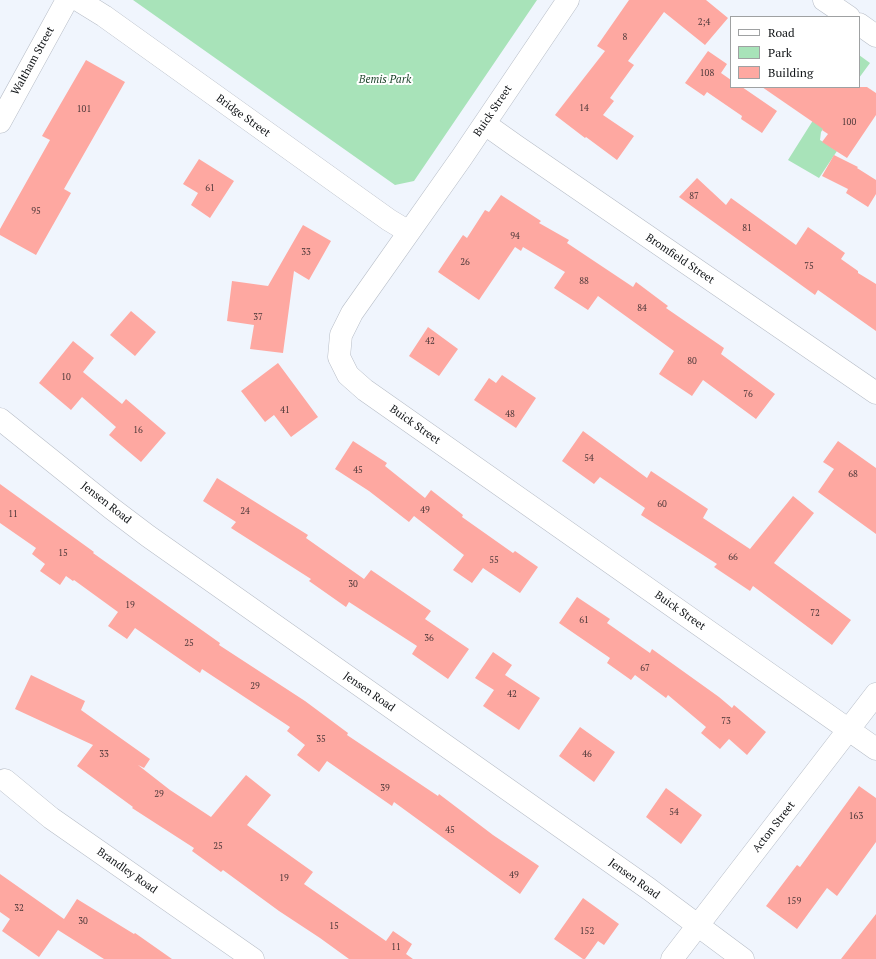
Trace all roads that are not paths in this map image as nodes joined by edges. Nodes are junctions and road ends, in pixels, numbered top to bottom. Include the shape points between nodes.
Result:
1 (67, 0) edge
2 (78, 0) edge
3 (568, 0) edge
4 (824, 0) edge
5 (848, 16) edge
6 (860, 25) edge
7 (876, 36) edge
8 (0, 122) edge
9 (485, 124) junction
10 (409, 232) junction
11 (876, 393) edge
12 (0, 419) edge
13 (876, 694) edge
14 (849, 730) junction
15 (876, 749) edge
16 (5, 780) dead end
17 (698, 926) junction
18 (253, 959) edge
19 (672, 959) edge
20 (743, 959) edge

1 - 8 street, Waltham Street
2 - 10 street, Bridge Street via 104,16 382,216
3 - 9 street, Buick Street
4 - 5 street
6 - 7 street
9 - 10 street, Buick Street
9 - 11 street, Bromfield Street
10 - 14 street, Buick Street via 352,313 341,335 339,357 348,375 365,390
12 - 17 street, Jensen Road via 148,536
13 - 14 street, Acton Street
14 - 15 street, Buick Street
14 - 17 street, Acton Street
16 - 18 street, Brandley Road via 51,818
17 - 19 street, Acton Street
17 - 20 street, Jensen Road

